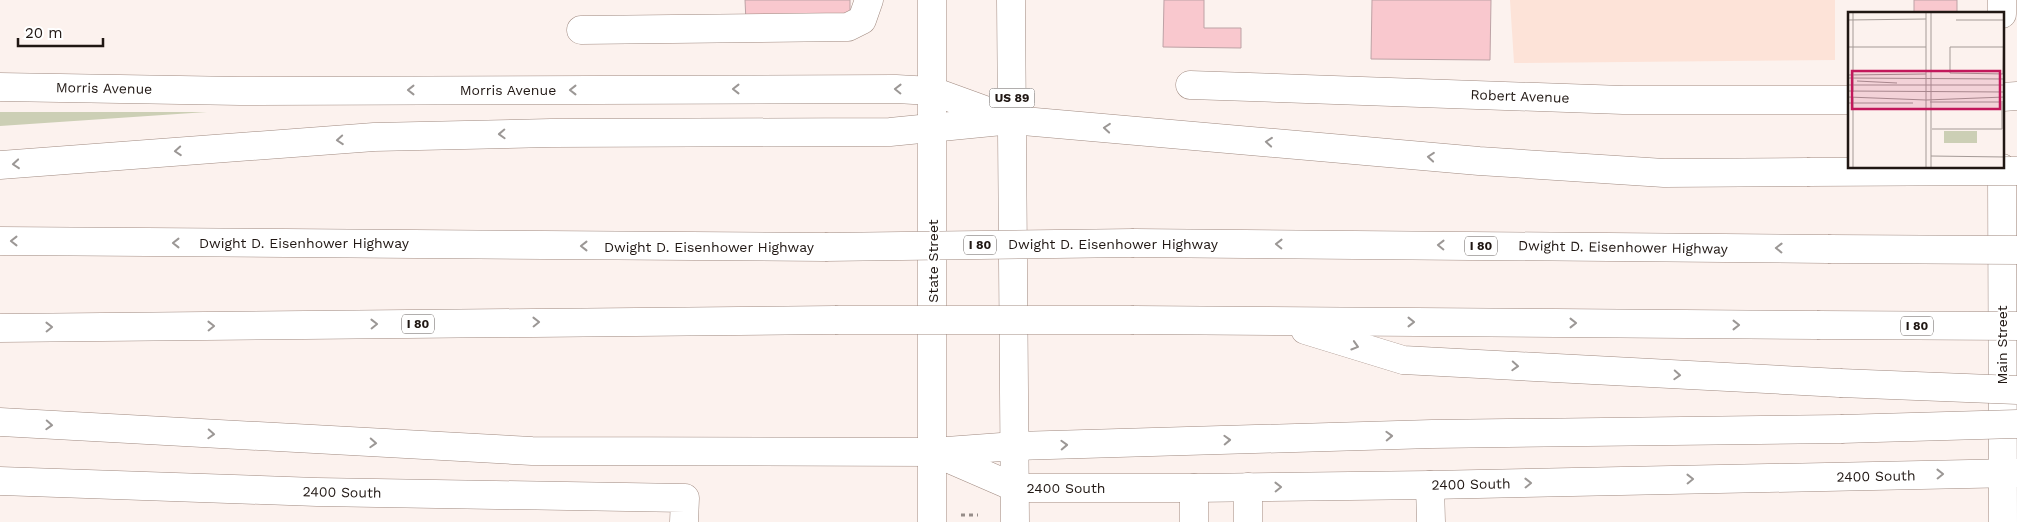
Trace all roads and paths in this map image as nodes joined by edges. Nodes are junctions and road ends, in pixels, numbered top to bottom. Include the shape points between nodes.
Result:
1 (869, 0) edge
2 (932, 0) edge
3 (1011, 0) edge
4 (581, 30) dead end
5 (1190, 85) dead end
6 (0, 87) edge
7 (932, 91) junction
8 (2017, 96) edge
9 (2004, 97) edge
10 (1848, 100) edge
11 (1012, 120) junction
12 (933, 128) junction
13 (0, 165) edge
14 (2002, 169) edge
15 (2017, 171) edge
16 (0, 241) edge
17 (2017, 250) edge
18 (1275, 321) junction
19 (2017, 326) edge
20 (0, 328) edge
21 (2017, 390) edge
22 (0, 422) edge
23 (2017, 424) edge
24 (1015, 446) junction
25 (933, 452) junction
26 (2010, 473) edge
27 (0, 481) edge
28 (1430, 485) junction
29 (1248, 487) junction
30 (1016, 488) junction
31 (1194, 488) junction
32 (685, 510) edge
33 (961, 515) dead end
34 (978, 515) dead end
35 (932, 522) edge
36 (1015, 522) edge
37 (1194, 522) edge
38 (1248, 522) edge
39 (1431, 522) edge
40 (2002, 522) edge

1 - 4 main road via 862,20 848,27
2 - 7 main road, State Street
3 - 11 main road, US 89
5 - 10 main road, Robert Avenue via 1623,100
7 -> 6 main road, Morris Avenue via 240,91
7 - 11 main road, Morris Avenue
7 - 12 main road, State Street
8 - 9 main road
11 - 12 main road
15 -> 11 main road, bridge via 1664,173 1479,162
11 - 24 main road, US 89
12 -> 13 main road via 890,132 374,137
12 - 25 main road, State Street
14 - 26 main road, Main Street
17 -> 16 main road, Dwight D. Eisenhower Highway / I 80, bridge via 1134,243 825,247
18 -> 19 main road, I 80, bridge
20 -> 18 main road, I 80, bridge via 835,320
18 -> 21 main road, bridge via 1403,360
22 -> 25 main road via 532,451
24 -> 23 main road, bridge via 1432,434
24 - 25 main road
24 - 30 main road, US 89
25 - 30 main road, 2400 South
25 - 35 main road, State Street
28 -> 26 main road, 2400 South
26 - 40 main road, Main Street
27 - 32 main road, 2400 South
29 -> 28 main road, 2400 South
28 - 39 main road
29 - 31 main road, 2400 South
29 - 38 main road
30 - 31 main road, 2400 South
30 - 36 main road, US 89
31 - 37 main road
33 - 34 path

